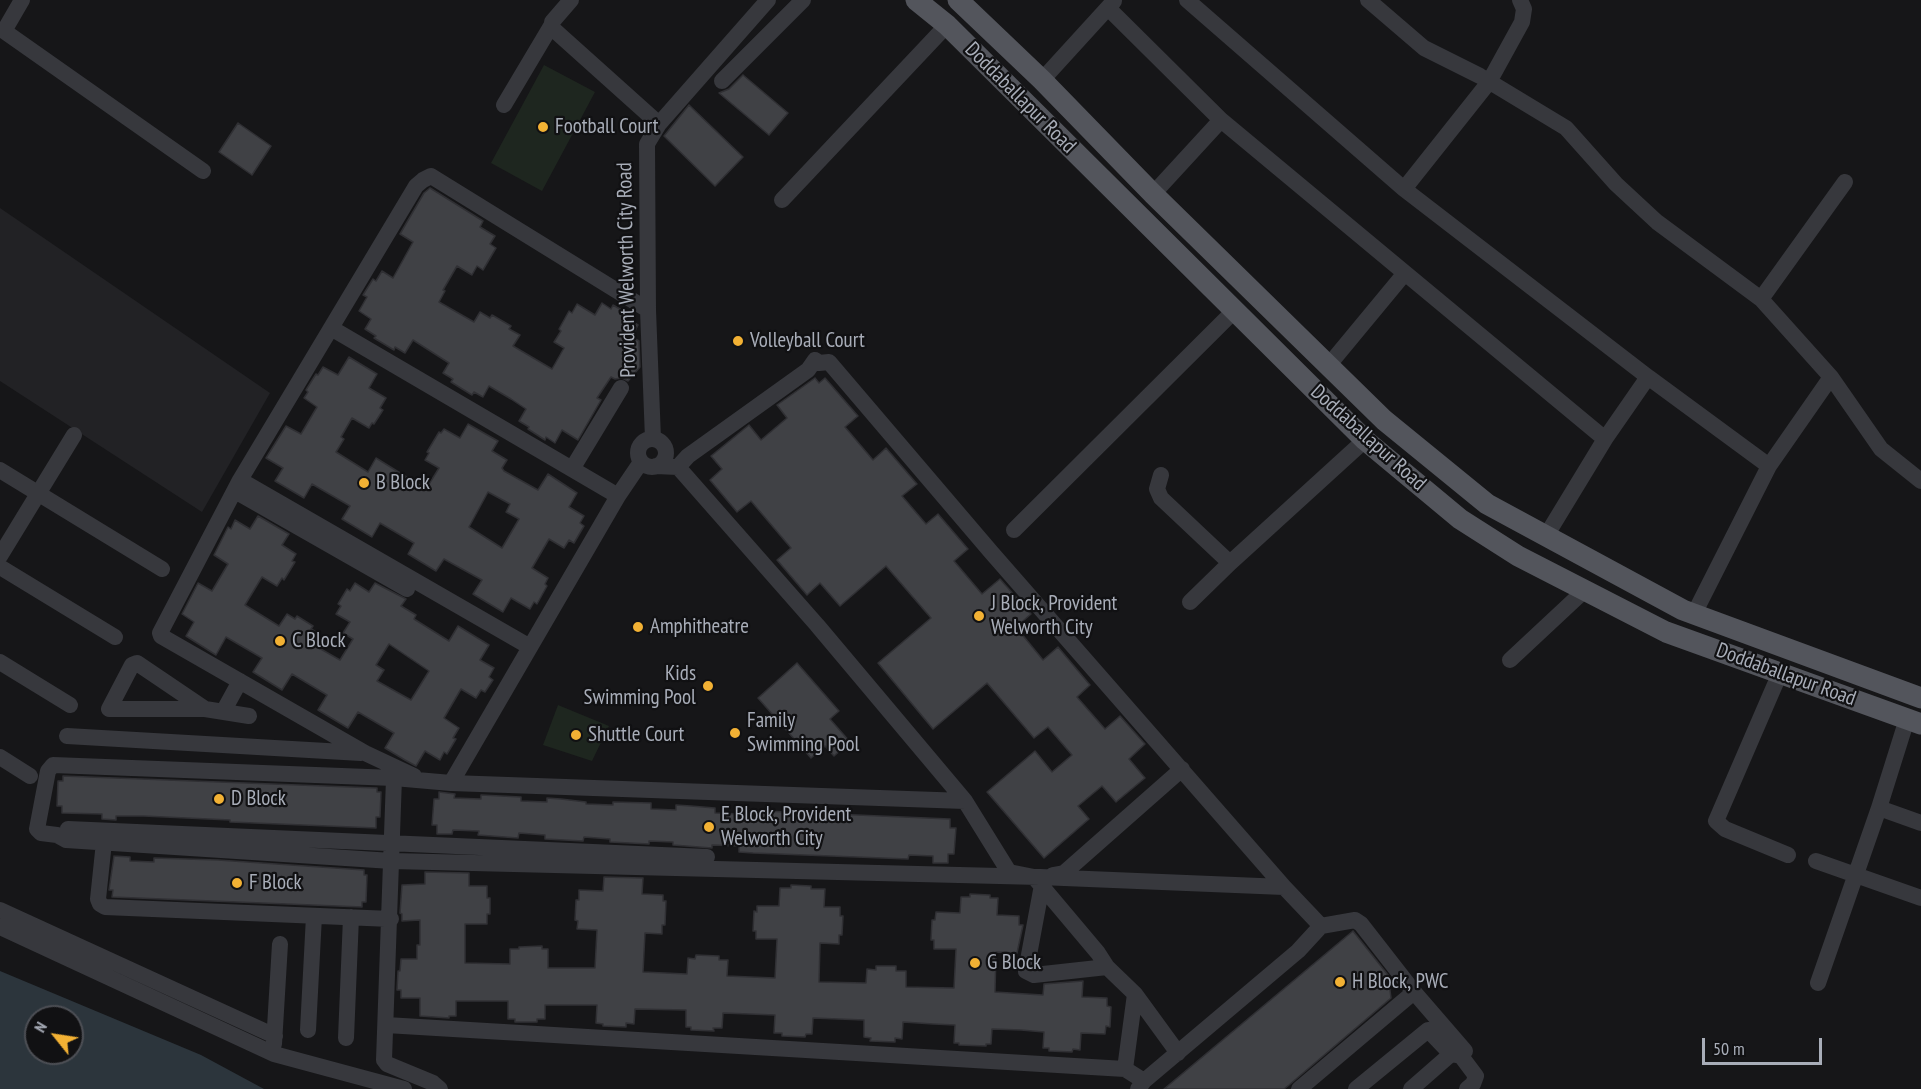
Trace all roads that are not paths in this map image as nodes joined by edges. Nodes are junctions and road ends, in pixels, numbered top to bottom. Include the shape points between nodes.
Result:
1 (22, 0) edge
2 (571, 0) edge
3 (768, 0) edge
4 (803, 0) edge
5 (916, 0) edge
6 (958, 0) edge
7 (1187, 0) edge
8 (1368, 0) edge
9 (1520, 0) edge
10 (1112, 4) edge
11 (551, 26) junction
12 (947, 26) junction
13 (1042, 80) junction
14 (722, 81) dead end
15 (1489, 82) junction
16 (504, 105) dead end
17 (1221, 120) junction
18 (659, 124) junction
19 (203, 171) dead end
20 (1845, 182) dead end
21 (1404, 189) junction
22 (1153, 194) junction
23 (782, 200) dead end
24 (1405, 273) junction
25 (1761, 299) junction
26 (648, 310) junction
27 (1233, 312) junction
28 (328, 333) junction
29 (1328, 366) junction
30 (1648, 377) junction
31 (1832, 377) junction
32 (621, 388) dead end
33 (74, 435) dead end
34 (653, 439) junction
35 (1605, 439) junction
36 (1365, 440) junction
37 (649, 464) junction
38 (1769, 466) junction
39 (678, 467) junction
40 (573, 469) junction
41 (0, 471) edge
42 (1161, 475) dead end
43 (1921, 481) edge
44 (237, 485) junction
45 (38, 494) junction
46 (616, 500) junction
47 (1014, 530) dead end
48 (1546, 536) junction
49 (0, 556) edge
50 (1230, 563) junction
51 (0, 567) edge
52 (162, 569) dead end
53 (1585, 590) junction
54 (1190, 602) dead end
55 (1694, 614) junction
56 (115, 637) dead end
57 (528, 651) junction
58 (1510, 660) dead end
59 (0, 662) edge
60 (1780, 673) junction
61 (240, 681) junction
62 (1921, 698) edge
63 (70, 705) dead end
64 (205, 709) junction
65 (222, 712) junction
66 (249, 716) dead end
67 (1914, 721) edge
68 (67, 736) dead end
69 (365, 753) junction
70 (0, 757) edge
71 (1182, 769) junction
72 (30, 776) dead end
73 (394, 778) junction
74 (426, 781) junction
75 (452, 783) junction
76 (965, 801) junction
77 (1879, 808) junction
78 (1921, 823) edge
79 (57, 835) junction
80 (104, 842) junction
81 (393, 842) junction
82 (1788, 855) dead end
83 (392, 861) junction
84 (1816, 861) dead end
85 (1009, 872) junction
86 (1855, 876) junction
87 (1039, 880) junction
88 (1284, 887) junction
89 (1921, 898) edge
90 (0, 910) edge
91 (314, 916) junction
92 (351, 917) junction
93 (391, 919) junction
94 (1321, 926) junction
95 (0, 927) edge
96 (280, 944) dead end
97 (1107, 967) junction
98 (1818, 983) dead end
99 (1414, 992) junction
100 (1135, 994) junction
101 (386, 1025) junction
102 (308, 1030) dead end
103 (275, 1036) junction
104 (346, 1038) dead end
105 (1178, 1053) junction
106 (274, 1054) junction
107 (1456, 1055) junction
108 (1125, 1069) junction
109 (1141, 1085) edge
110 (404, 1089) edge
111 (440, 1089) edge
112 (1299, 1089) edge
113 (1356, 1089) edge
114 (1411, 1089) edge
115 (1467, 1089) edge

1 - 19 street via 4,31
2 - 11 street
3 - 18 street, Provident Welworth City Road
4 - 14 street
5 - 12 main road, Doddaballapur Road
6 - 13 main road, Doddaballapur Road
7 - 21 street
8 - 15 street via 1424,48
9 - 15 street via 1524,9 1522,22
10 - 13 street
10 - 17 street
11 - 16 street
11 - 18 street
12 - 23 street
12 - 27 main road, Doddaballapur Road
13 - 22 main road, Doddaballapur Road
15 - 21 street
15 - 25 street via 1566,128 1657,222
17 - 22 street
17 - 24 street
18 - 26 street, Provident Welworth City Road via 647,144
20 - 25 street
21 - 30 street
22 - 29 main road, Doddaballapur Road
24 - 29 street
24 - 35 street
25 - 31 street
26 - 28 street via 430,176 416,186
26 - 34 street, Provident Welworth City Road
27 - 36 main road, Doddaballapur Road
27 - 47 street
28 - 40 street
28 - 44 street
28 - 46 street
29 - 48 main road, Doddaballapur Road via 1384,420 1487,504
30 - 35 street
30 - 38 street
31 - 38 street
31 - 43 street via 1881,449
32 - 40 street
33 - 45 street
34 - 37 street via 640,446 639,457
34 - 37 street via 663,444 666,454 665,459
35 - 48 street
36 - 50 street
36 - 53 main road, Doddaballapur Road via 1460,519 1518,556
37 - 39 street
37 - 46 street
38 - 55 street
39 - 71 street via 808,370 814,360 829,362
39 - 76 street
40 - 46 street
41 - 45 street
42 - 50 street via 1156,489 1161,498
44 - 57 street
44 - 61 street via 160,633
45 - 49 street
45 - 52 street
46 - 57 street
48 - 55 main road, Doddaballapur Road
50 - 54 street
51 - 56 street
53 - 58 street
53 - 60 main road, Doddaballapur Road via 1666,632
55 - 62 main road, Doddaballapur Road
57 - 75 street
59 - 63 street
60 - 67 main road, Doddaballapur Road
60 - 82 street via 1716,821 1725,829
61 - 65 street
61 - 69 street
64 - 64 street via 194,709 109,709 132,665 137,663
64 - 65 street
65 - 66 street
67 - 77 street
68 - 69 street
69 - 74 street
70 - 72 street
71 - 87 street via 1064,873
71 - 88 street
73 - 74 street
73 - 79 street via 53,765 48,771 37,829
73 - 81 street
74 - 75 street
75 - 76 street
76 - 85 street
77 - 78 street
77 - 86 street
79 - 80 street via 66,840
79 - 81 street via 66,829
80 - 83 street
80 - 91 street via 98,899 105,907
81 - 83 street
81 - 85 street
83 - 87 street
83 - 93 street
84 - 86 street
85 - 87 street
86 - 89 street
86 - 98 street
87 - 88 street
87 - 97 street
87 - 97 street via 1026,971 1034,975
88 - 94 street
90 - 103 street
91 - 92 street
91 - 102 street
92 - 93 street
92 - 104 street
93 - 101 street
94 - 99 street via 1354,920 1361,924
94 - 105 street via 1298,951
95 - 106 street
96 - 103 street
97 - 100 street
99 - 107 street via 1465,1051
99 - 112 street
100 - 105 street
100 - 108 street
101 - 108 street
101 - 111 street via 385,1062
103 - 106 street
105 - 109 street
106 - 110 street
107 - 113 street via 1428,1029
107 - 114 street
107 - 115 street via 1476,1076
108 - 109 street

